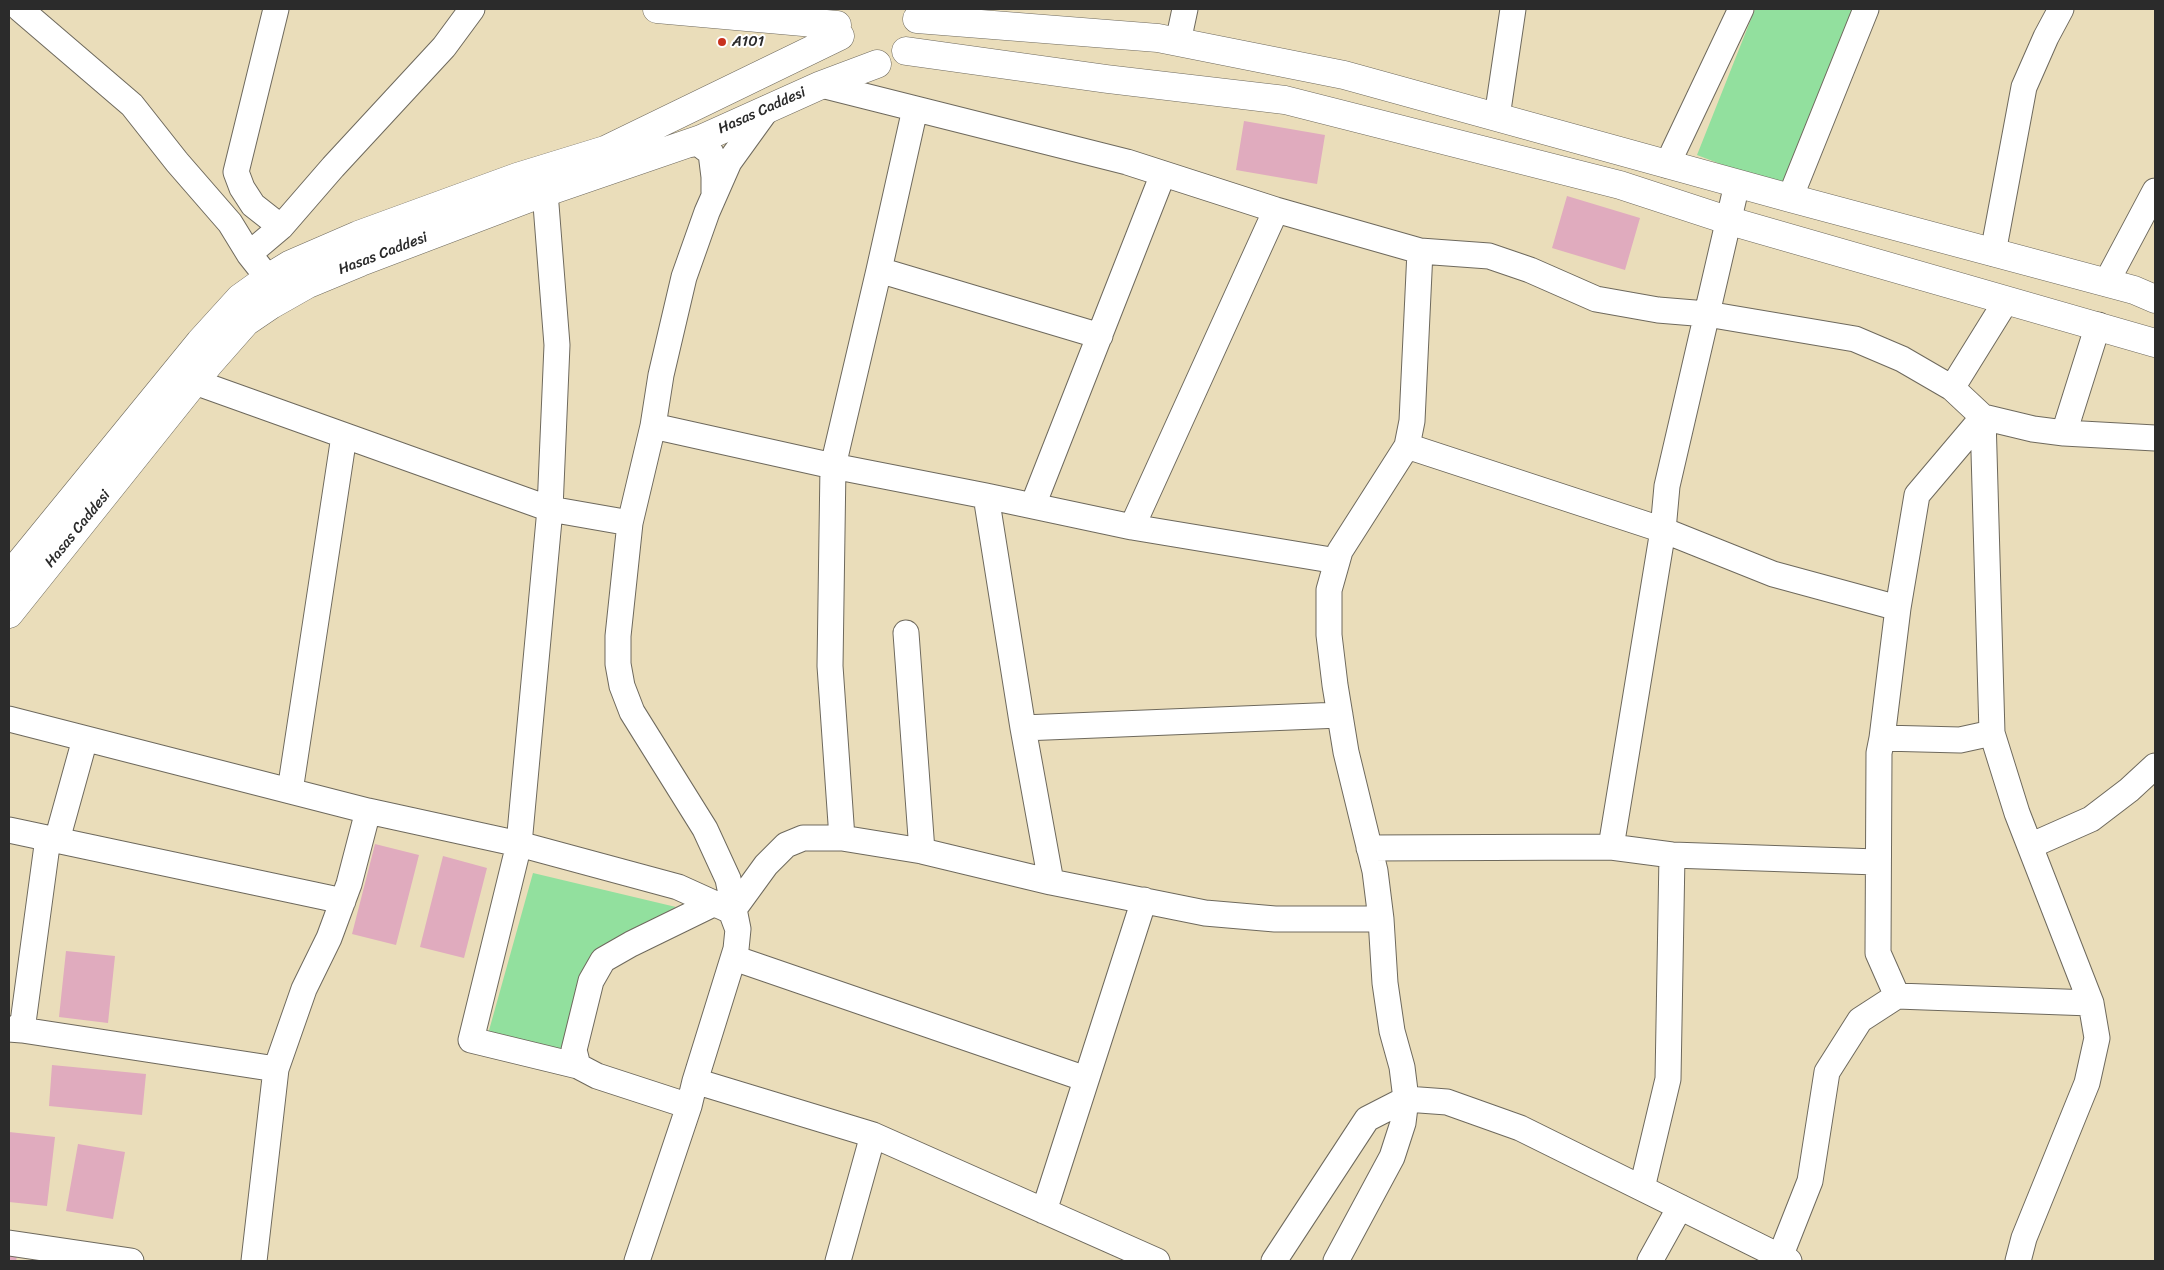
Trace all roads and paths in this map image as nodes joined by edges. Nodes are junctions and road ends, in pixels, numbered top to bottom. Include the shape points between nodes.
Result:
1 (20, 9) edge
2 (276, 9) edge
3 (472, 9) edge
4 (657, 9) edge
5 (1185, 9) edge
6 (1512, 9) edge
7 (1741, 9) edge
8 (1866, 9) edge
9 (2061, 9) edge
10 (916, 14) edge
11 (839, 23) edge
12 (1178, 42) junction
13 (906, 52) junction
14 (877, 64) junction
15 (821, 85) junction
16 (768, 108) junction
17 (915, 108) junction
18 (1496, 117) junction
19 (685, 144) junction
20 (1667, 165) junction
21 (1164, 174) junction
22 (1737, 184) junction
23 (2155, 191) edge
24 (546, 192) junction
25 (714, 197) junction
26 (1790, 198) junction
27 (1276, 210) junction
28 (1730, 221) junction
29 (281, 228) junction
30 (1420, 251) junction
31 (1993, 253) junction
32 (249, 254) junction
33 (879, 270) junction
34 (268, 278) junction
35 (2106, 283) junction
36 (2155, 299) edge
37 (2006, 301) junction
38 (1707, 314) junction
39 (2098, 325) junction
40 (1100, 336) junction
41 (2155, 343) edge
42 (195, 382) junction
43 (1952, 388) junction
44 (1983, 417) junction
45 (653, 426) junction
46 (2064, 433) junction
47 (344, 436) junction
48 (2155, 438) edge
49 (1407, 446) junction
50 (833, 466) junction
51 (986, 496) junction
52 (1033, 505) junction
53 (550, 509) junction
54 (630, 523) junction
55 (1132, 527) junction
56 (1663, 530) junction
57 (1337, 561) junction
58 (9, 576) edge
59 (1898, 608) junction
60 (9, 614) edge
61 (906, 633) dead end
62 (1340, 715) junction
63 (9, 719) edge
64 (1023, 728) junction
65 (1992, 734) junction
66 (1882, 738) junction
67 (85, 739) junction
68 (2155, 766) edge
69 (290, 791) junction
70 (368, 811) junction
71 (9, 830) edge
72 (842, 838) junction
73 (53, 839) junction
74 (519, 844) junction
75 (2030, 846) junction
76 (1369, 848) junction
77 (1611, 848) junction
78 (922, 851) junction
79 (1672, 856) junction
80 (1877, 862) junction
81 (1051, 882) junction
82 (1144, 900) junction
83 (343, 902) junction
84 (729, 914) junction
85 (1381, 919) junction
86 (734, 958) junction
87 (1897, 996) junction
88 (2092, 1003) junction
89 (15, 1030) edge
90 (578, 1066) junction
91 (276, 1069) junction
92 (1086, 1078) junction
93 (695, 1081) junction
94 (1406, 1099) junction
95 (689, 1106) junction
96 (873, 1135) junction
97 (1642, 1188) junction
98 (1680, 1207) junction
99 (1044, 1211) junction
100 (9, 1243) edge
101 (1785, 1259) edge
102 (131, 1261) edge
103 (254, 1261) edge
104 (637, 1261) edge
105 (838, 1261) edge
106 (1158, 1261) edge
107 (1274, 1261) edge
108 (1336, 1261) edge
109 (1650, 1261) edge
110 (2018, 1261) edge

1 - 32 street via 132,105 176,162 230,223
2 - 29 street via 236,172 253,206
3 - 29 street via 444,47
4 - 11 main road
5 - 12 street
6 - 18 street
7 - 20 street
8 - 26 street
9 - 31 street via 2024,87
10 - 12 main road
10 - 13 main road via 917,31
11 - 14 main road via 847,50 860,60
11 - 34 main road, Hasas Caddesi via 605,150 358,235 291,264
12 - 18 main road via 1344,75
13 - 14 main road, Hasas Caddesi via 896,59
13 - 28 main road via 1285,100 1620,185
14 - 15 main road, Hasas Caddesi
15 - 16 main road, Hasas Caddesi
15 - 17 street
16 - 19 main road, Hasas Caddesi
16 - 25 street via 730,162
17 - 21 street
17 - 33 street
18 - 20 main road
19 - 24 main road, Hasas Caddesi
19 - 25 street via 699,144 711,153
20 - 22 main road
21 - 27 street
21 - 40 street
22 - 26 main road
22 - 28 street
23 - 35 street
24 - 42 main road, Hasas Caddesi via 308,284 246,322
24 - 53 street via 557,345
25 - 45 street via 684,277 661,375
26 - 31 main road
27 - 30 street
27 - 55 street
28 - 37 main road
28 - 38 street
29 - 32 street
30 - 38 street via 1489,256 1596,299 1658,310
30 - 49 street via 1412,421
31 - 35 main road
32 - 34 street
33 - 40 street
33 - 50 street
34 - 58 main road, Hasas Caddesi via 240,298 200,342
35 - 36 main road
37 - 39 main road
37 - 43 street
38 - 43 street via 1855,339 1902,359
38 - 56 street via 1667,486
39 - 41 main road
39 - 46 street
40 - 52 street
42 - 47 street
42 - 60 main road, Hasas Caddesi
43 - 44 street
44 - 46 street
44 - 59 street via 1918,495
44 - 65 street
45 - 50 street
45 - 54 street
46 - 48 street
47 - 53 street
47 - 69 street
49 - 56 street
49 - 57 street via 1340,551
50 - 51 street
50 - 72 street via 830,666
51 - 52 street
51 - 64 street
52 - 55 street
53 - 54 street
53 - 74 street
54 - 84 street via 618,636 622,686 632,712 705,830 728,879
55 - 57 street
56 - 59 street via 1773,574
56 - 77 street
57 - 62 street via 1329,590 1330,635
59 - 66 street
61 - 78 street
62 - 64 street
62 - 76 street
63 - 67 street
64 - 81 street
65 - 66 street via 1960,740
65 - 75 street
66 - 80 street
67 - 69 street
67 - 73 street
68 - 75 street via 2091,819
69 - 70 street
70 - 74 street
70 - 83 street
71 - 73 street
72 - 78 street
72 - 84 street via 803,838 786,845 766,865
73 - 83 street
73 - 89 street
74 - 84 street via 678,888
74 - 90 street via 471,1040
75 - 88 street
76 - 77 street
76 - 85 street
77 - 79 street
78 - 81 street
79 - 80 street
79 - 97 street via 1668,1079
80 - 87 street via 1878,953
81 - 82 street
82 - 85 street via 1205,913 1274,920
82 - 92 street
83 - 91 street via 304,990
84 - 86 street
84 - 90 street via 631,944 603,960 591,981 576,1041 574,1050
85 - 94 street via 1392,1031 1402,1067
86 - 92 street
86 - 93 street
87 - 88 street
87 - 101 street via 1860,1020 1827,1072 1810,1181
88 - 110 street via 2097,1038 2087,1083 2024,1238
89 - 91 street
90 - 95 street via 597,1076
91 - 103 street
92 - 99 street
93 - 95 street
93 - 96 street
94 - 97 street via 1447,1102 1520,1128
94 - 107 street via 1367,1119
94 - 108 street via 1403,1124 1392,1157
95 - 104 street
96 - 99 street
96 - 105 street
97 - 98 street
98 - 101 street
98 - 109 street
99 - 106 street
100 - 102 street

